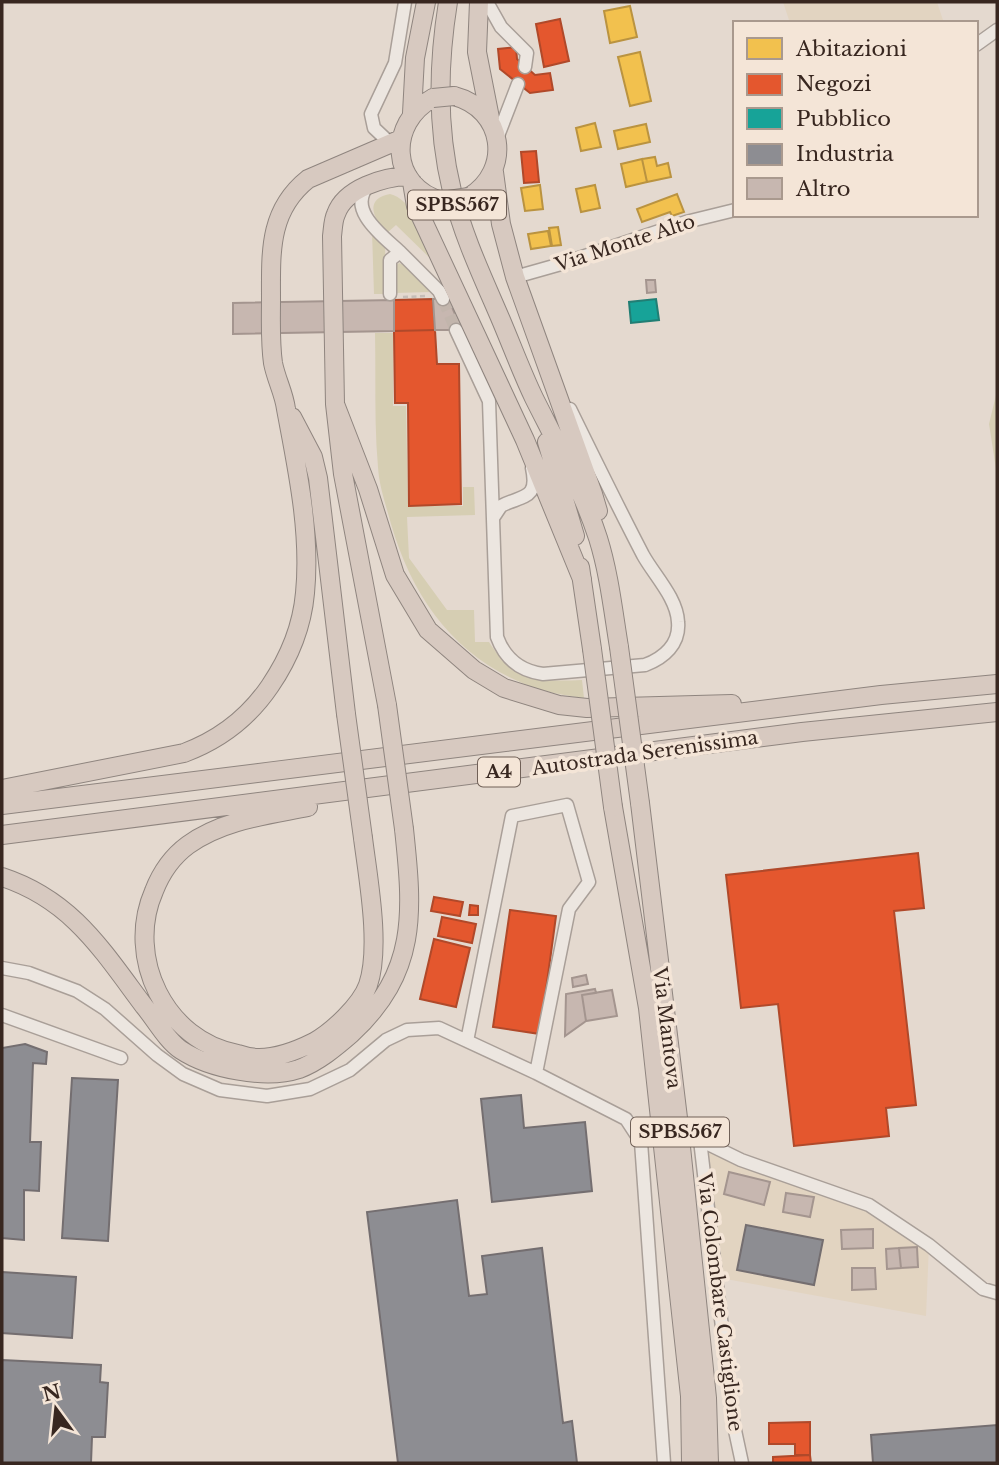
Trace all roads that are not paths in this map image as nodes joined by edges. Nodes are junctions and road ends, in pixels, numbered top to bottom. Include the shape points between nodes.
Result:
1 (405, 2) edge
2 (426, 2) edge
3 (448, 2) edge
4 (479, 2) edge
5 (487, 2) edge
6 (997, 30) edge
7 (978, 44) edge
8 (525, 67) dead end
9 (518, 84) dead end
10 (412, 113) junction
11 (490, 118) junction
12 (396, 141) junction
13 (496, 142) junction
14 (494, 172) junction
15 (410, 179) junction
16 (369, 185) junction
17 (733, 210) edge
18 (400, 252) junction
19 (515, 277) junction
20 (397, 295) road end
21 (442, 297) tunnel mouth
22 (456, 330) tunnel mouth
23 (541, 352) junction
24 (533, 395) junction
25 (335, 404) junction
26 (286, 405) junction
27 (525, 440) junction
28 (492, 481) junction
29 (513, 501) junction
30 (492, 524) junction
31 (605, 563) junction
32 (582, 579) junction
33 (997, 684) edge
34 (816, 703) junction
35 (997, 712) edge
36 (418, 783) junction
37 (2, 789) edge
38 (2, 805) edge
39 (2, 835) edge
40 (2, 877) edge
41 (2, 968) edge
42 (2, 1015) edge
43 (467, 1041) junction
44 (121, 1058) dead end
45 (536, 1073) junction
46 (997, 1293) edge
47 (707, 1398) junction
48 (664, 1463) edge
49 (691, 1463) edge
50 (709, 1463) edge
51 (720, 1463) edge
52 (742, 1463) edge

1 - 12 street via 395,63 371,114 374,128
2 - 10 highway via 415,58
3 - 24 highway, SPBS567 via 441,102 453,191 474,258
4 - 11 highway via 477,52
5 - 8 street via 501,27 527,53
6 - 7 street
9 - 13 street
10 - 11 highway, bridge via 433,98 454,96 474,103
10 - 12 highway
11 - 13 highway
12 - 15 highway
12 - 26 highway via 308,178 289,199 276,224 271,253 271,334 273,364
13 - 14 highway
14 - 15 highway, bridge via 469,197 442,201 421,192
14 - 19 highway
15 - 16 highway via 396,177
15 - 27 highway via 429,237
16 - 18 street via 361,200 364,212
16 - 25 highway via 341,204 334,225
17 - 19 street, Via Monte Alto
18 - 20 street via 390,260
18 - 21 street
19 - 23 highway
22 - 28 street via 488,401
23 - 30 street via 644,556 675,607 678,633 674,644 645,665 553,675 516,665 497,637
23 - 31 highway via 593,494
24 - 31 highway, SPBS567 via 571,471
24 - 32 highway, SPBS567 via 570,515
25 - 34 highway via 395,575 428,630 474,670 504,688 587,709
25 - 40 highway, bridge via 343,474 387,705 410,887 402,960 369,1017 333,1051 298,1069 256,1074 215,1066 180,1049 88,933 47,897
26 - 36 highway, bridge via 317,470 346,714 363,838 370,894 373,955 367,986 329,1033 299,1049 259,1058 221,1051 187,1032 155,987 143,944 150,898 170,863 188,845 232,823
26 - 37 highway via 302,505 305,592 291,649 264,695 220,736 184,753
27 - 29 street via 534,484 526,496
27 - 32 highway
28 - 29 street via 496,493
28 - 30 street
29 - 30 street via 496,511
31 - 47 highway, Via Mantova / SPBS567, bridge via 620,647 678,1118
32 - 49 highway, Via Mantova / SPBS567, bridge via 654,1058 690,1396
33 - 34 highway, Autostrada Serenissima / A4
34 - 38 highway, Autostrada Serenissima / A4
35 - 36 highway, Autostrada Serenissima / A4 via 802,732
36 - 39 highway, Autostrada Serenissima / A4
41 - 43 street via 77,991 183,1074 220,1090 267,1096 310,1088 350,1070 386,1040 407,1030 439,1028
42 - 44 street
43 - 45 street
43 - 45 street via 512,816 567,806 589,882 569,909
45 - 48 street via 626,1119 641,1142
46 - 52 street, Via Colombare Castiglione via 983,1289 929,1245 869,1206 741,1160 700,1140 733,1421
47 - 50 highway, Via Mantova / SPBS567
47 - 51 highway

